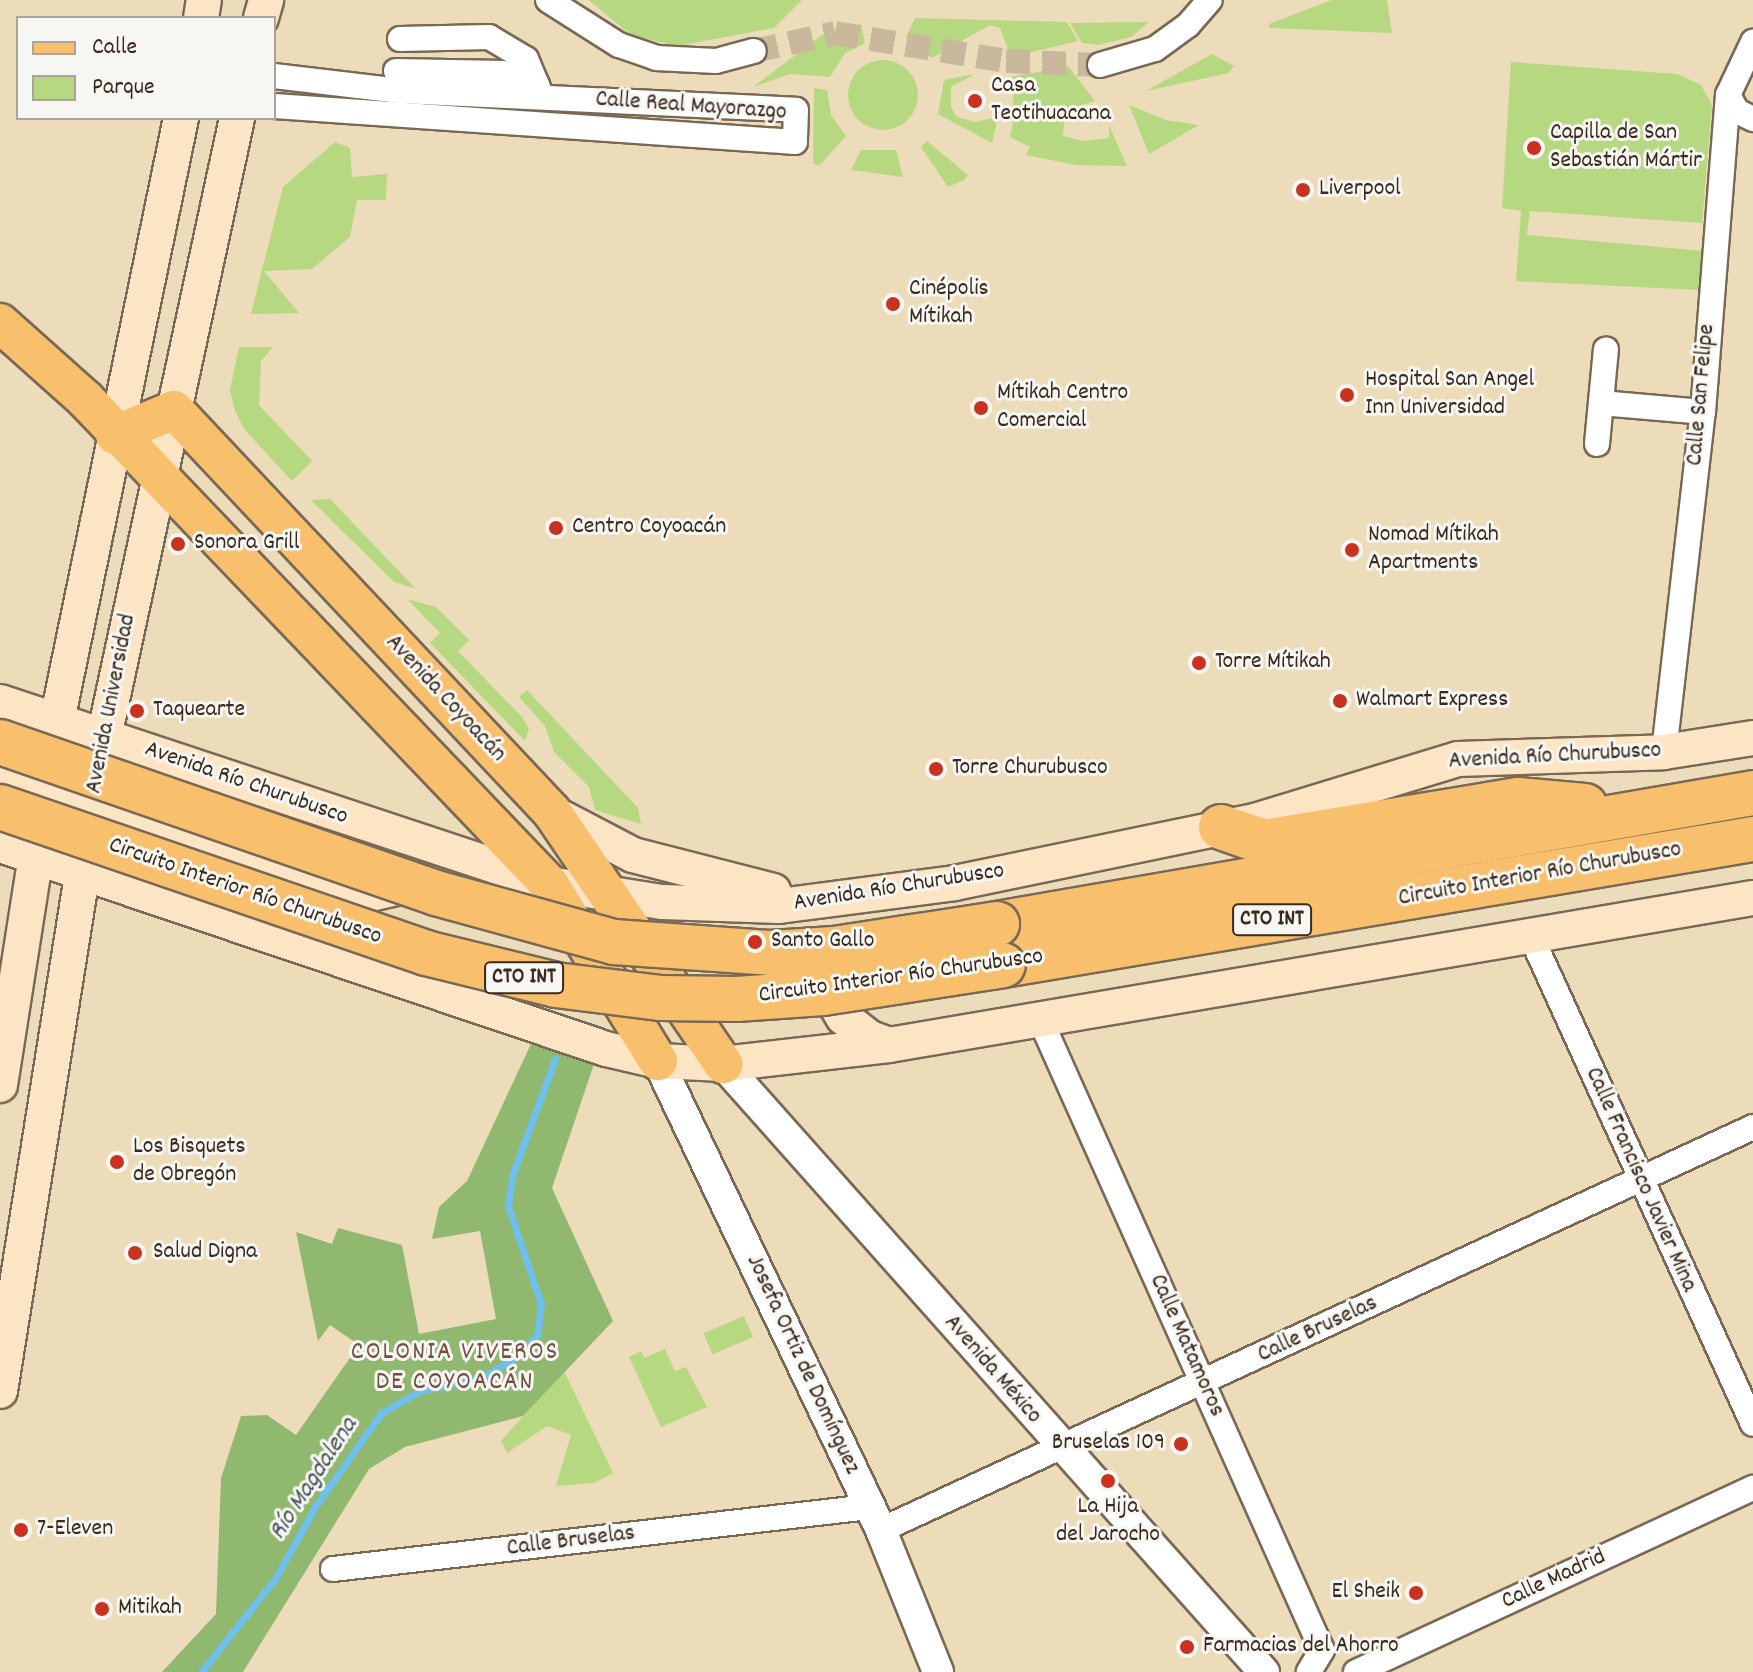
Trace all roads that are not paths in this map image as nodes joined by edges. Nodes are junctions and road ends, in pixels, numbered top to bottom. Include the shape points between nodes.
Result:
1 (548, 0) edge
2 (1206, 5) edge
3 (400, 39) dead end
4 (1753, 42) edge
5 (754, 51) tunnel mouth
6 (1100, 65) tunnel mouth
7 (276, 76) edge
8 (539, 91) junction
9 (398, 92) junction
10 (1728, 95) junction
11 (276, 106) edge
12 (1753, 119) edge
13 (181, 120) edge
14 (237, 120) edge
15 (0, 323) edge
16 (1606, 349) dead end
17 (1601, 403) junction
18 (174, 410) junction
19 (1703, 412) junction
20 (115, 435) junction
21 (1597, 444) dead end
22 (157, 477) junction
23 (0, 702) edge
24 (57, 721) junction
25 (104, 737) junction
26 (1753, 738) edge
27 (0, 742) edge
28 (1664, 752) junction
29 (0, 772) edge
30 (1753, 793) edge
31 (0, 807) edge
32 (62, 809) junction
33 (552, 812) junction
34 (1639, 812) junction
35 (1221, 827) junction
36 (1753, 839) edge
37 (0, 845) edge
38 (446, 851) junction
39 (81, 871) junction
40 (549, 884) junction
41 (611, 897) junction
42 (1753, 898) edge
43 (828, 902) junction
44 (1530, 934) junction
45 (1000, 944) junction
46 (1040, 1019) junction
47 (889, 1045) junction
48 (658, 1061) junction
49 (723, 1064) junction
50 (0, 1085) edge
51 (1753, 1127) edge
52 (1639, 1180) junction
53 (1202, 1384) junction
54 (0, 1391) edge
55 (1753, 1424) edge
56 (1062, 1449) junction
57 (1753, 1488) edge
58 (875, 1519) junction
59 (333, 1569) dead end
60 (938, 1672) edge
61 (1264, 1672) edge
62 (1309, 1672) edge
63 (1356, 1672) edge

1 - 5 street, Calle Real Mayorazgo via 619,45 656,58 716,61
2 - 6 street via 1155,49
3 - 8 street via 489,37 526,59
4 - 10 street, Calle San Felipe
7 - 9 street, Calle Real Mayorazgo
8 - 9 street, Calle Real Mayorazgo
8 - 9 street, Calle Real Mayorazgo via 796,110 795,142
9 - 11 street, Calle Real Mayorazgo
10 - 12 street via 1737,111
10 - 19 street, Calle San Felipe
13 - 20 main road, Avenida Universidad
14 - 18 main road, Avenida Universidad
15 - 20 main road via 85,399
16 - 17 street
17 - 19 street
17 - 21 street
18 - 20 main road
18 - 22 main road, Avenida Universidad
18 - 33 main road, Avenida Coyoacán
19 - 28 street, Calle San Felipe
20 - 22 main road
20 - 24 main road, Avenida Universidad
22 - 25 main road, Avenida Universidad
22 - 40 main road
23 - 24 main road, Avenida Río Churubusco
24 - 25 main road, Avenida Río Churubusco
24 - 32 main road, Avenida Universidad
25 - 32 main road, Avenida Universidad
25 - 38 main road, Avenida Río Churubusco
26 - 28 main road, Avenida Río Churubusco
27 - 32 highway, CTO INT, bridge
28 - 35 main road, Avenida Río Churubusco via 1458,759 1336,800
29 - 32 main road
30 - 34 highway, Circuito Interior Río Churubusco / CTO INT
31 - 32 highway, CTO INT, bridge
32 - 37 main road, CTO INT
32 - 38 main road via 353,891 385,892 415,883 433,873
32 - 39 main road, Avenida Universidad
32 - 39 main road, CTO INT
32 - 45 highway, Circuito Interior Río Churubusco / CTO INT, bridge via 436,893 614,942 770,953
32 - 45 highway, Circuito Interior Río Churubusco / CTO INT, bridge via 426,953 556,985 661,998 823,993
32 - 50 main road, Avenida Universidad
33 - 41 main road, Avenida Coyoacán
33 - 43 main road via 633,855
34 - 35 highway via 1518,800 1264,842
34 - 45 highway, Circuito Interior Río Churubusco / CTO INT
35 - 43 main road, Avenida Río Churubusco via 955,883
36 - 45 highway, Circuito Interior Río Churubusco / CTO INT
38 - 40 main road, Avenida Río Churubusco
39 - 48 main road, CTO INT via 606,1049
39 - 54 main road, Avenida Universidad
40 - 41 main road, Avenida Río Churubusco
40 - 48 main road
41 - 43 main road, Avenida Río Churubusco
41 - 49 main road, Avenida Coyoacán
42 - 44 main road, CTO INT
43 - 47 main road via 824,932 829,993 850,1024
44 - 46 main road, CTO INT
44 - 52 street, Calle Francisco Javier Mina
46 - 47 main road, CTO INT
46 - 53 street, Calle Matamoros
47 - 49 main road, CTO INT
48 - 49 main road, CTO INT
48 - 58 street, Josefa Ortiz de Domínguez
49 - 56 street, Avenida México
51 - 52 street, Calle Bruselas
52 - 53 street, Calle Bruselas
52 - 55 street, Calle Francisco Javier Mina
53 - 56 street, Calle Bruselas
53 - 62 street, Calle Matamoros via 1322,1650
56 - 58 street, Calle Bruselas
56 - 61 street, Avenida México
57 - 63 street, Calle Madrid
58 - 59 street, Calle Bruselas via 809,1515
58 - 60 street, Josefa Ortiz de Domínguez

